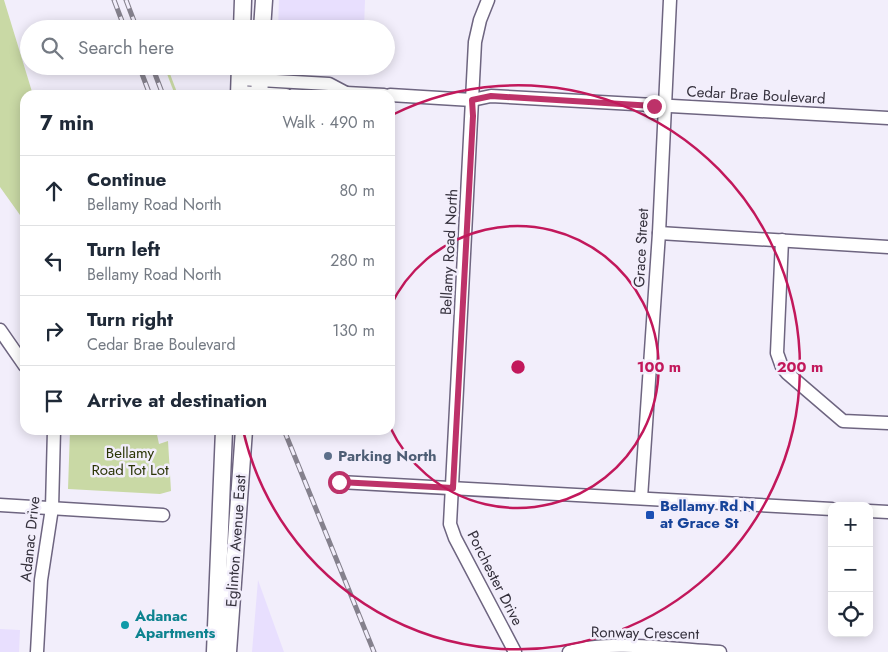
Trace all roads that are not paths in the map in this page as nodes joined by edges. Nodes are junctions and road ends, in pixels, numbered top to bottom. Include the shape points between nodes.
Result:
1 (243, 0) edge
2 (264, 0) edge
3 (488, 0) edge
4 (670, 0) edge
5 (242, 20) edge
6 (263, 20) edge
7 (239, 83) edge
8 (260, 84) edge
9 (274, 90) edge
10 (338, 90) edge
11 (395, 95) edge
12 (472, 100) junction
13 (665, 106) junction
14 (888, 118) edge
15 (659, 233) junction
16 (782, 240) junction
17 (888, 247) edge
18 (0, 330) edge
19 (20, 359) edge
20 (888, 423) edge
21 (54, 435) edge
22 (224, 435) edge
23 (244, 435) edge
24 (339, 482) dead end
25 (453, 488) junction
26 (641, 498) junction
27 (0, 505) edge
28 (52, 508) junction
29 (828, 509) edge
30 (873, 511) edge
31 (888, 512) edge
32 (163, 516) dead end
33 (37, 652) edge
34 (215, 652) edge
35 (228, 652) edge
36 (514, 652) edge
37 (569, 652) edge
38 (720, 652) edge

1 - 5 main road
2 - 6 main road
3 - 12 street, Bellamy Road North via 475,42
4 - 13 street, Grace Street
7 - 8 street
8 - 9 street
8 - 10 street via 329,84
11 - 12 street
12 - 13 street, Cedar Brae Boulevard via 491,96
12 - 25 street, Bellamy Road North
13 - 14 street, Cedar Brae Boulevard
13 - 15 street, Grace Street
15 - 16 street
15 - 26 street, Grace Street
16 - 17 street
16 - 20 street via 777,353 782,367 843,421
18 - 19 street
21 - 28 street, Adanac Drive
22 - 34 main road, Eglinton Avenue East
23 - 35 main road, Eglinton Avenue East
24 - 25 street
25 - 26 street
25 - 36 street, Porchester Drive via 450,524 455,538
26 - 29 street
27 - 28 street
28 - 32 street
28 - 33 street, Adanac Drive via 41,580
30 - 31 street
37 - 38 street, Ronway Crescent via 607,646

